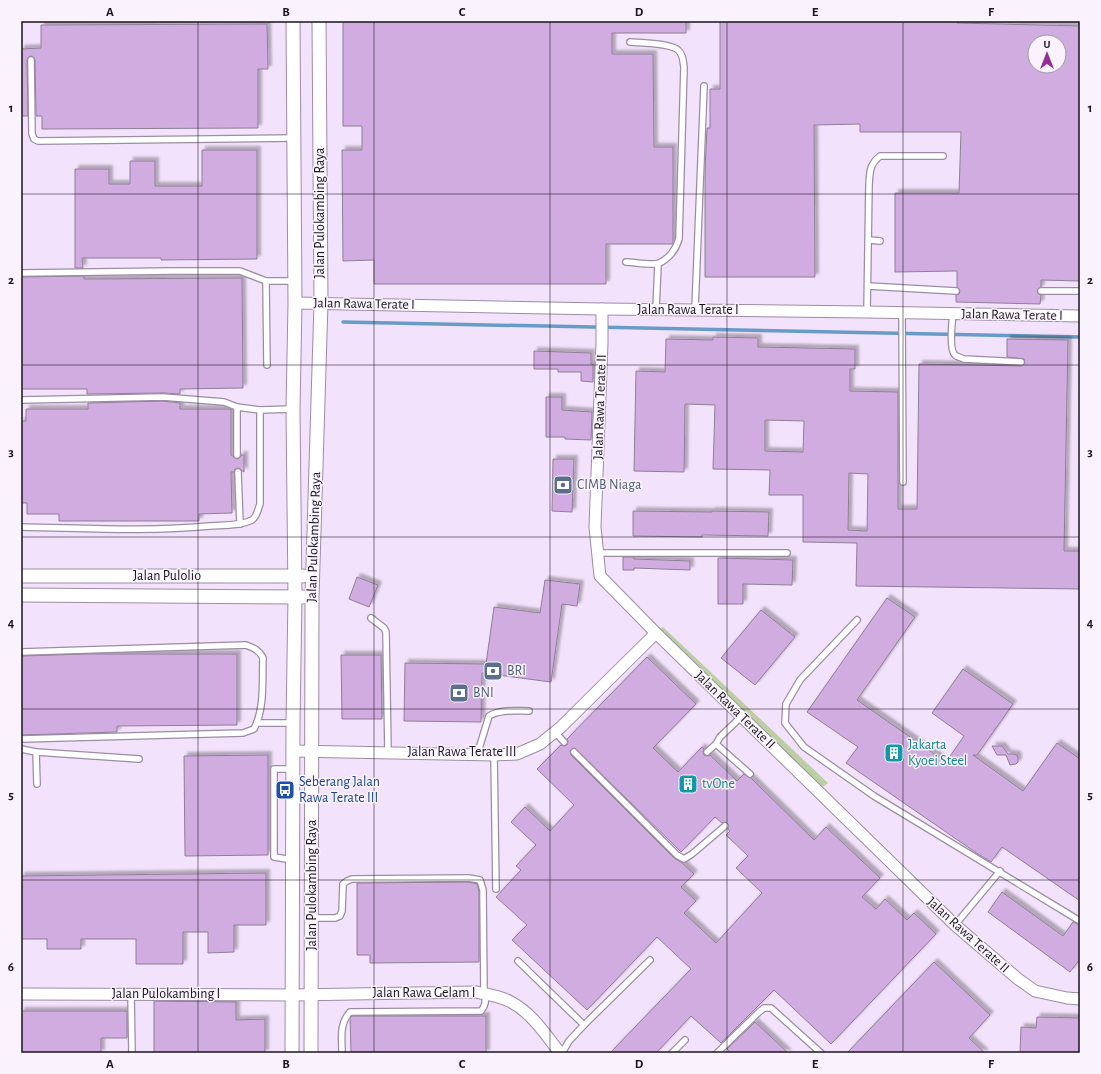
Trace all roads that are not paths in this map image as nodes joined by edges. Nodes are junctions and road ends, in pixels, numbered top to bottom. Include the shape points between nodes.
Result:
1 (293, 21) edge
2 (320, 21) edge
3 (630, 42) dead end
4 (31, 60) dead end
5 (704, 86) dead end
6 (294, 138) junction
7 (943, 156) dead end
8 (868, 240) junction
9 (880, 241) dead end
10 (626, 262) dead end
11 (658, 264) junction
12 (21, 273) edge
13 (266, 281) junction
14 (295, 281) junction
15 (868, 286) junction
16 (956, 291) dead end
17 (1041, 291) dead end
18 (1080, 291) edge
19 (295, 303) junction
20 (321, 303) junction
21 (656, 309) junction
22 (695, 309) junction
23 (867, 312) junction
24 (902, 312) junction
25 (953, 313) junction
26 (602, 315) junction
27 (1080, 316) edge
28 (1021, 362) dead end
29 (267, 365) dead end
30 (21, 400) edge
31 (237, 407) junction
32 (293, 409) junction
33 (260, 410) junction
34 (237, 454) dead end
35 (238, 472) dead end
36 (902, 482) dead end
37 (240, 524) junction
38 (21, 527) edge
39 (597, 552) junction
40 (787, 554) dead end
41 (21, 576) edge
42 (295, 576) junction
43 (312, 576) junction
44 (21, 595) edge
45 (295, 598) junction
46 (312, 598) junction
47 (371, 618) dead end
48 (857, 620) dead end
49 (656, 634) junction
50 (21, 652) edge
51 (529, 711) dead end
52 (741, 717) junction
53 (257, 723) junction
54 (293, 723) junction
55 (555, 732) junction
56 (21, 740) edge
57 (564, 742) dead end
58 (716, 744) junction
59 (21, 749) edge
60 (294, 751) junction
61 (312, 751) junction
62 (36, 752) junction
63 (574, 752) dead end
64 (707, 752) dead end
65 (388, 753) junction
66 (477, 755) junction
67 (494, 755) junction
68 (139, 759) dead end
69 (294, 769) junction
70 (750, 774) dead end
71 (37, 784) dead end
72 (725, 826) dead end
73 (294, 860) junction
74 (1000, 872) junction
75 (496, 889) dead end
76 (311, 918) junction
77 (1080, 921) edge
78 (956, 926) junction
79 (650, 960) dead end
80 (518, 961) dead end
81 (131, 993) junction
82 (484, 993) junction
83 (21, 994) edge
84 (293, 995) junction
85 (312, 995) junction
86 (1080, 999) edge
87 (584, 1025) junction
88 (685, 1040) dead end
89 (132, 1053) edge
90 (292, 1053) edge
91 (312, 1053) edge
92 (342, 1053) edge
93 (561, 1053) edge
94 (672, 1053) edge
95 (717, 1053) edge
96 (821, 1053) edge

1 - 6 street, Jalan Pulokambing Raya
2 - 20 street, Jalan Pulokambing Raya
3 - 11 lane via 667,46 677,49 683,57 679,239 677,248
4 - 6 lane via 32,134 38,141
5 - 22 lane
6 - 14 street, Jalan Pulokambing Raya
7 - 8 lane via 880,156 873,162
8 - 9 lane
8 - 15 lane
10 - 11 lane
11 - 21 lane
12 - 13 lane via 240,271
13 - 14 lane
13 - 29 lane
14 - 19 street, Jalan Pulokambing Raya
15 - 16 lane
15 - 23 lane
17 - 18 lane
19 - 20 street, Jalan Rawa Terate I
19 - 32 street, Jalan Pulokambing Raya
20 - 26 street, Jalan Rawa Terate I
20 - 43 street, Jalan Pulokambing Raya
21 - 22 street, Jalan Rawa Terate I
21 - 26 street, Jalan Rawa Terate I
22 - 23 street, Jalan Rawa Terate I
23 - 24 street, Jalan Rawa Terate I
24 - 25 street, Jalan Rawa Terate I
24 - 36 lane
25 - 27 street, Jalan Rawa Terate I
25 - 28 lane via 952,344 956,356 964,359
26 - 39 street, Jalan Rawa Terate II via 595,527
30 - 31 lane via 163,397 224,402
31 - 33 lane
31 - 34 lane
32 - 33 lane
32 - 42 street, Jalan Pulokambing Raya
33 - 37 lane via 260,504 253,519
35 - 37 lane
37 - 38 lane via 146,530
39 - 40 lane
39 - 49 street, Jalan Rawa Terate II via 600,576
41 - 42 street, Jalan Pulolio
42 - 43 street, Jalan Pulolio
42 - 45 street, Jalan Pulokambing Raya
43 - 46 street, Jalan Pulokambing Raya
44 - 45 street, Jalan Pulolio
45 - 46 street, Jalan Pulolio
45 - 54 street, Jalan Pulokambing Raya
46 - 61 street, Jalan Pulokambing Raya
47 - 65 lane via 386,632
48 - 74 lane via 800,680 786,704 786,723 804,747 874,796
49 - 52 street, Jalan Rawa Terate II
49 - 55 street, Jalan Rawa Terate III
50 - 53 lane via 246,645 255,648 263,658
51 - 66 lane via 494,712 489,716
52 - 58 lane
52 - 78 street, Jalan Rawa Terate II
53 - 54 lane
53 - 56 lane via 254,729 243,733
54 - 60 street, Jalan Pulokambing Raya
55 - 57 lane
55 - 67 street, Jalan Rawa Terate III via 530,750 517,754
58 - 64 lane
58 - 70 lane
59 - 62 lane
60 - 61 street, Jalan Rawa Terate III
60 - 69 street, Jalan Pulokambing Raya
61 - 65 street, Jalan Rawa Terate III
61 - 76 street, Jalan Pulokambing Raya
62 - 68 lane
62 - 71 lane
63 - 72 lane via 677,855 684,859
65 - 66 street, Jalan Rawa Terate III
66 - 67 street, Jalan Rawa Terate III
67 - 75 lane
69 - 73 street, Jalan Pulokambing Raya
69 - 73 lane via 274,769 274,857
73 - 84 street, Jalan Pulokambing Raya
74 - 77 lane
74 - 78 lane
76 - 82 lane via 340,916 343,884 352,879 480,880 483,890
76 - 85 street, Jalan Pulokambing Raya
78 - 86 street, Jalan Rawa Terate II via 1035,991
79 - 87 lane
80 - 87 lane
81 - 83 street, Jalan Pulokambing I
81 - 84 street, Jalan Pulokambing I
81 - 89 lane
82 - 85 street, Jalan Rawa Gelam I
82 - 92 lane via 486,1005 481,1011 350,1012 342,1025
82 - 93 street, Jalan Rawa Gelam I via 510,1001 530,1016
84 - 85 street, Jalan Pulokambing I
84 - 90 street, Jalan Pulokambing Raya
85 - 91 street, Jalan Pulokambing Raya
87 - 93 lane
88 - 94 lane
95 - 96 lane via 764,1008 771,1008

